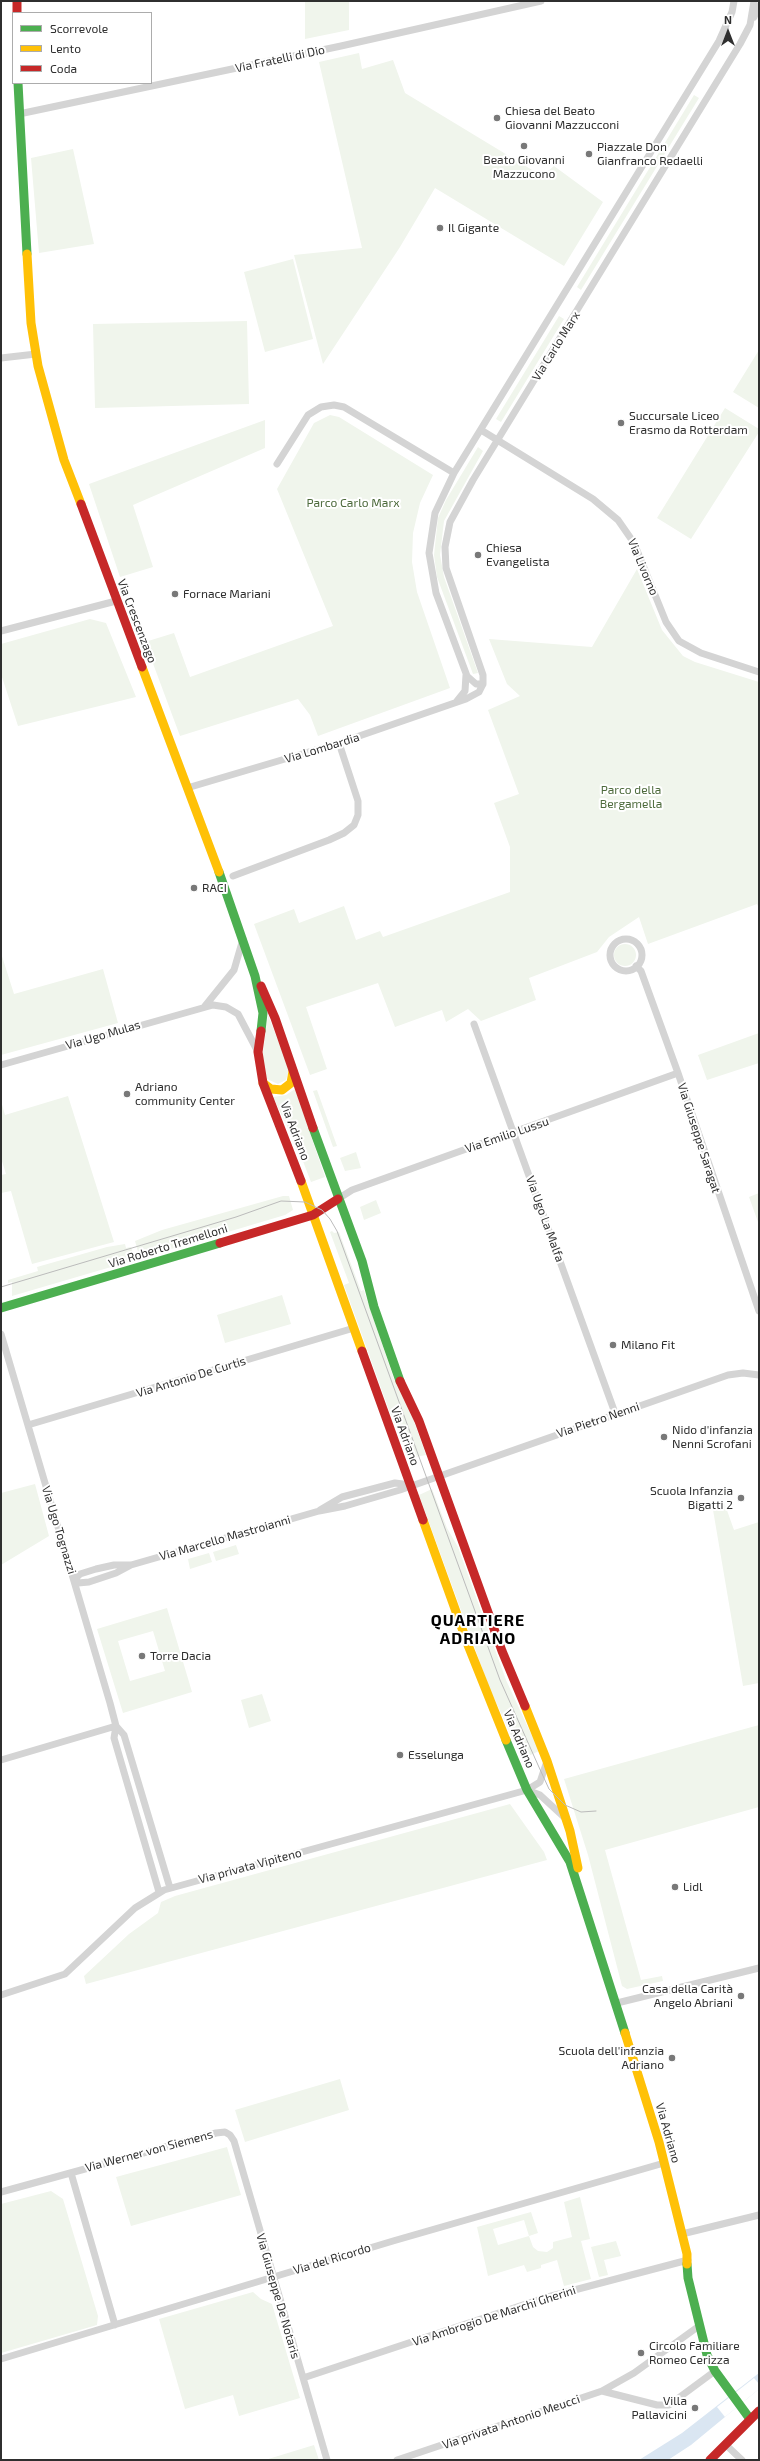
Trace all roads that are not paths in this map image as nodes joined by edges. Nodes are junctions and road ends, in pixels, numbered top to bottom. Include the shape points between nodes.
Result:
1 (17, 1) edge
2 (541, 1) edge
3 (730, 1) edge
4 (734, 1) edge
5 (754, 1) edge
6 (759, 6) edge
7 (17, 12) edge
8 (732, 12) junction
9 (750, 25) junction
10 (18, 84) edge
11 (19, 114) junction
12 (36, 354) junction
13 (1, 358) edge
14 (481, 430) junction
15 (498, 440) junction
16 (277, 464) dead end
17 (454, 473) junction
18 (116, 601) junction
19 (1, 631) edge
20 (759, 672) edge
21 (465, 673) junction
22 (471, 682) junction
23 (483, 684) junction
24 (471, 698) junction
25 (455, 703) junction
26 (339, 743) junction
27 (188, 788) junction
28 (233, 876) dead end
29 (243, 939) junction
30 (636, 966) junction
31 (255, 976) junction
32 (205, 1006) junction
33 (474, 1024) dead end
34 (258, 1052) junction
35 (1, 1065) edge
36 (292, 1067) junction
37 (678, 1073) junction
38 (263, 1083) junction
39 (514, 1133) junction
40 (338, 1199) junction
41 (314, 1215) junction
42 (1, 1308) edge
43 (759, 1311) edge
44 (354, 1328) junction
45 (1, 1334) edge
46 (759, 1375) edge
47 (616, 1413) junction
48 (28, 1425) junction
49 (439, 1475) junction
50 (410, 1485) junction
51 (74, 1580) junction
52 (116, 1726) junction
53 (1, 1760) edge
54 (547, 1761) junction
55 (527, 1790) junction
56 (565, 1819) junction
57 (170, 1888) junction
58 (581, 1891) junction
59 (159, 1892) junction
60 (759, 1968) edge
61 (1, 1995) edge
62 (617, 2003) junction
63 (227, 2133) joint
64 (664, 2163) junction
65 (70, 2173) junction
66 (1, 2192) edge
67 (759, 2215) edge
68 (682, 2234) junction
69 (688, 2260) junction
70 (272, 2277) junction
71 (115, 2325) junction
72 (699, 2326) junction
73 (1, 2359) edge
74 (715, 2371) junction
75 (303, 2378) junction
76 (602, 2391) junction
77 (759, 2411) edge
78 (750, 2419) junction
79 (725, 2444) junction
80 (327, 2460) edge
81 (398, 2460) edge
82 (710, 2460) edge
83 (742, 2460) edge

1 - 7 street
2 - 11 street, Via Fratelli di Dio
3 - 8 street
4 - 8 street, Via Carlo Marx
5 - 9 street, Via Carlo Marx
6 - 9 street, Via Carlo Marx
8 - 14 street, Via Carlo Marx via 719,40
9 - 15 street, Via Carlo Marx
10 - 11 street, Via Crescenzago
11 - 12 street, Via Crescenzago via 29,305
12 - 13 street
12 - 18 street, Via Crescenzago via 64,460
14 - 15 street, Via Livorno
14 - 17 street, Via Carlo Marx
15 - 20 street, Via Livorno via 600,503 618,520 634,543 666,622 679,641 696,652
15 - 23 street, Via Carlo Marx via 452,517 446,547 449,579 481,668
16 - 17 street via 308,415 321,407 334,405 344,407
17 - 21 street, Via Carlo Marx via 435,513 429,553 436,593
18 - 19 street
18 - 27 street, Via Crescenzago
21 - 22 street, Via Carlo Marx
21 - 25 street, Via Carlo Marx via 465,691
22 - 23 street
22 - 24 street
23 - 24 street via 479,692
24 - 25 street
25 - 26 street, Via Lombardia
26 - 27 street, Via Lombardia
26 - 28 street via 358,801 358,815 354,825 328,840
27 - 29 street, Via Crescenzago
29 - 31 street, Via Adriano
29 - 32 street via 234,970
30 - 30 street via 641,957 637,944 627,939 614,944 610,955 614,965 626,970
30 - 37 street, Via Giuseppe Saragat via 641,971
31 - 34 street, Via Adriano via 263,1013
31 - 36 street, Via Adriano via 269,1004
32 - 34 street, Via Ugo Mulas via 223,1006 238,1014
32 - 35 street, Via Ugo Mulas
33 - 39 street, Via Ugo La Malfa
34 - 38 street, Via Adriano
36 - 38 street via 292,1080 285,1089 273,1090
36 - 40 street, Via Adriano
37 - 39 street, Via Emilio Lussu
37 - 43 street, Via Giuseppe Saragat
38 - 41 street, Via Adriano
39 - 40 street, Via Emilio Lussu via 352,1190
39 - 47 street, Via Ugo La Malfa
40 - 41 street, Via Roberto Tremelloni
40 - 49 street, Via Adriano via 368,1275 374,1307 396,1368 411,1398
41 - 42 street, Via Roberto Tremelloni
41 - 44 street, Via Adriano
44 - 48 street, Via Antonio De Curtis
44 - 50 street, Via Adriano
45 - 48 street, Via Ugo Tognazzi
46 - 47 street, Via Pietro Nenni via 728,1375
47 - 49 street, Via Pietro Nenni
48 - 51 street, Via Ugo Tognazzi
49 - 50 street, Via Marcello Mastroianni
49 - 54 street, Via Adriano via 502,1651
50 - 51 street, Via Marcello Mastroianni via 395,1483 342,1497 319,1511 131,1565 89,1582
50 - 55 street, Via Adriano via 468,1645
51 - 52 street, Via Ugo Tognazzi
52 - 53 street
52 - 57 street, Via Ugo Tognazzi via 124,1735
52 - 59 street, Via Ugo Tognazzi via 114,1738
54 - 55 street via 540,1782
54 - 56 street, Via Adriano
55 - 56 street via 540,1795
55 - 57 street, Via privata Vipiteno
55 - 58 street, Via Adriano via 570,1862
56 - 58 street, Via Adriano
57 - 59 street, Via privata Vipiteno
58 - 62 street, Via Adriano
59 - 61 street, Via privata Vipiteno via 135,1908 68,1972 54,1979
60 - 62 street
62 - 64 street, Via Adriano
63 - 65 street, Via Werner von Siemens via 216,2133
63 - 70 street, Via Giuseppe De Notaris via 234,2141
64 - 68 street, Via Adriano
64 - 70 street, Via del Ricordo
65 - 66 street, Via Werner von Siemens
65 - 71 street, Via Werner von Siemens
67 - 68 street
68 - 69 street, Via Adriano
69 - 72 street, Via Adriano via 687,2276
69 - 75 street, Via Ambrogio De Marchi Gherini via 539,2299
70 - 71 street, Via del Ricordo
70 - 75 street, Via Giuseppe De Notaris
71 - 73 street, Via del Ricordo
72 - 74 street, Via Adriano via 707,2355
72 - 76 street, Via privata Antonio Meucci via 634,2373
74 - 76 street via 669,2405 657,2405
74 - 78 street, Via Adriano
75 - 80 street, Via Giuseppe De Notaris
76 - 81 street, Via privata Antonio Meucci
77 - 78 street
78 - 79 street
79 - 82 street
79 - 83 street

